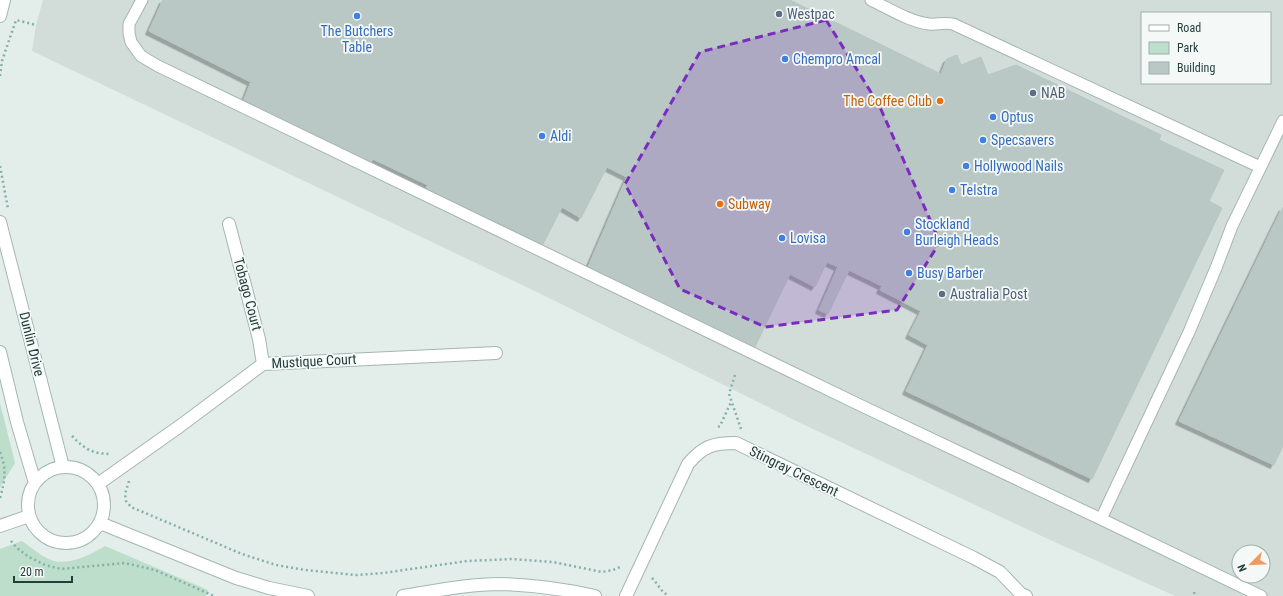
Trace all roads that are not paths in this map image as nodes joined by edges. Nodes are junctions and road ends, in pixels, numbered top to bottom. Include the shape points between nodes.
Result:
1 (4, 0) edge
2 (142, 0) edge
3 (871, 0) edge
4 (0, 16) edge
5 (1283, 121) edge
6 (1260, 167) junction
7 (0, 222) edge
8 (229, 224) dead end
9 (0, 352) edge
10 (496, 353) dead end
11 (263, 364) junction
12 (63, 467) junction
13 (35, 483) junction
14 (98, 484) junction
15 (29, 516) junction
16 (1101, 519) junction
17 (100, 523) junction
18 (1, 526) edge
19 (308, 596) edge
20 (403, 596) edge
21 (595, 596) edge
22 (626, 596) edge
23 (1026, 596) edge
24 (1261, 596) edge

1 - 4 street
2 - 16 lane via 129,24 131,42 141,56 158,66
3 - 6 lane via 915,21 953,24
5 - 6 lane
6 - 16 lane via 1232,226 1189,332
7 - 12 street, Dunlin Drive
8 - 11 street, Tobago Court via 259,339
9 - 13 street
10 - 11 street, Mustique Court
11 - 14 street, Mustique Court
12 - 13 street via 42,474
12 - 14 street via 83,471
13 - 15 street via 29,493
14 - 17 street via 104,503
15 - 17 street via 34,527 42,535 63,544 85,539
15 - 18 street
16 - 24 lane
17 - 19 street via 236,578
20 - 21 street via 499,584 568,590
22 - 23 street, Stingray Crescent via 688,464 696,454 720,443 736,443 974,558 1000,572

